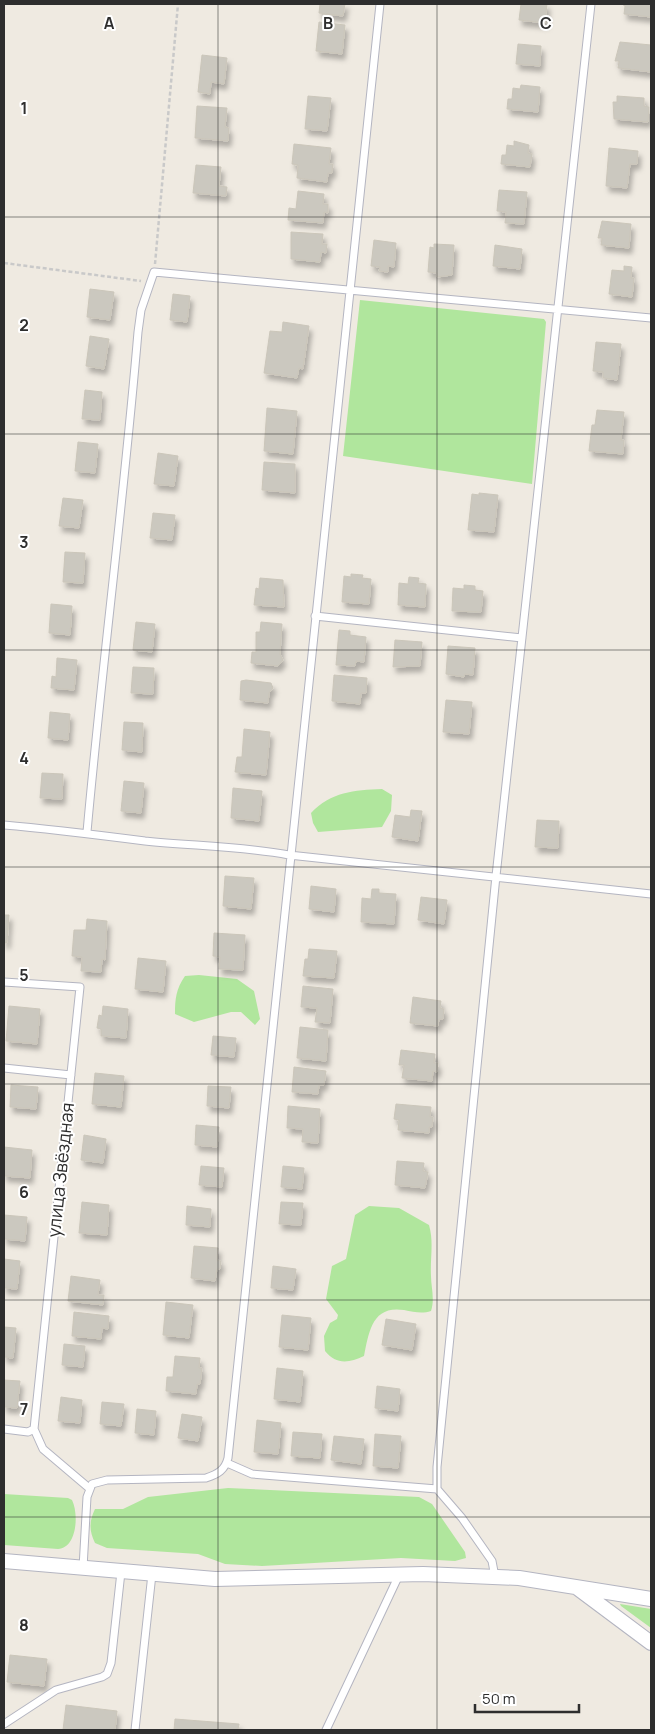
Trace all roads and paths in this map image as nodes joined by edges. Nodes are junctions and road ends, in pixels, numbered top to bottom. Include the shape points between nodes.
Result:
1 (178, 4) edge
2 (380, 4) edge
3 (591, 4) edge
4 (4, 263) edge
5 (154, 272) junction
6 (150, 283) junction
7 (350, 289) junction
8 (558, 308) junction
9 (651, 318) edge
10 (315, 616) junction
11 (522, 638) junction
12 (4, 824) edge
13 (87, 832) junction
14 (289, 856) junction
15 (496, 876) junction
16 (651, 894) edge
17 (4, 982) edge
18 (4, 1068) edge
19 (71, 1075) junction
20 (34, 1428) junction
21 (4, 1429) edge
22 (227, 1463) junction
23 (88, 1488) junction
24 (437, 1489) junction
25 (4, 1561) edge
26 (83, 1568) junction
27 (121, 1572) junction
28 (152, 1574) junction
29 (399, 1575) junction
30 (495, 1577) junction
31 (573, 1585) junction
32 (651, 1599) edge
33 (651, 1643) edge
34 (4, 1724) edge
35 (135, 1730) edge
36 (326, 1730) edge

1 - 5 path
2 - 7 lane
3 - 8 lane
4 - 6 path
5 - 6 lane
5 - 7 lane
6 - 13 lane via 138,332
7 - 8 lane
7 - 10 lane
8 - 9 lane
8 - 11 lane
10 - 11 lane
10 - 14 lane
11 - 15 lane
12 - 13 lane
13 - 14 lane via 146,841 254,849
14 - 15 lane
14 - 22 lane
15 - 16 lane
15 - 24 lane
17 - 19 lane, улица Звёздная via 80,987
18 - 19 lane
19 - 20 lane, улица Звёздная
20 - 21 lane via 28,1432
20 - 23 lane via 43,1449
22 - 23 lane via 218,1475 206,1478 107,1480 94,1482
22 - 24 lane via 252,1474
23 - 26 lane
24 - 30 lane via 492,1561
25 - 26 street
26 - 27 street
27 - 28 street
27 - 34 lane via 107,1674 56,1690
28 - 29 street via 214,1579
28 - 35 lane
29 - 30 street
29 - 36 lane
30 - 31 street
31 - 32 street
31 - 33 street

